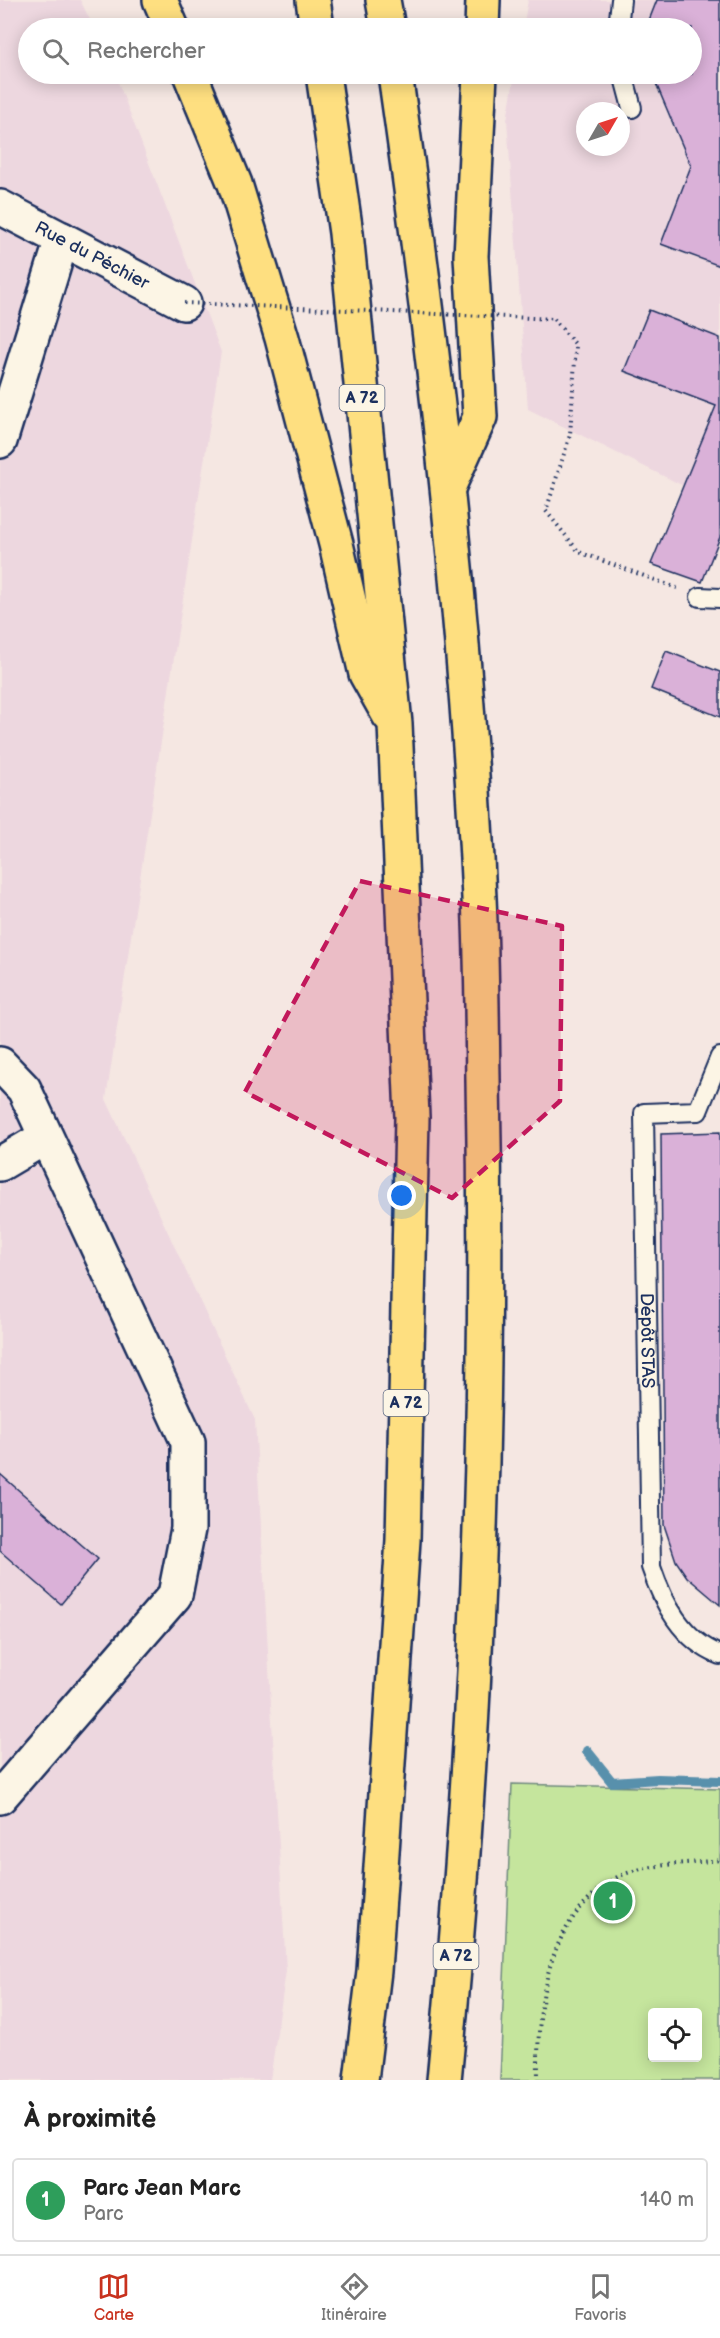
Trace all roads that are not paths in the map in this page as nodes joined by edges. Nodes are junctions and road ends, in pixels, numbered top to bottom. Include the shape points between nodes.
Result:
1 (160, 0) edge
2 (313, 0) edge
3 (383, 0) edge
4 (483, 0) edge
5 (621, 0) edge
6 (168, 18) edge
7 (316, 18) edge
8 (386, 18) edge
9 (482, 18) edge
10 (619, 18) edge
11 (194, 84) edge
12 (324, 84) edge
13 (396, 84) edge
14 (480, 84) edge
15 (626, 84) edge
16 (632, 108) dead end
17 (0, 207) edge
18 (62, 238) junction
19 (184, 303) road end
20 (0, 441) edge
21 (447, 490) junction
22 (700, 597) road end
23 (720, 598) edge
24 (395, 724) junction
25 (720, 1057) edge
26 (0, 1064) edge
27 (44, 1138) junction
28 (0, 1164) edge
29 (720, 1655) edge
30 (0, 1797) edge
31 (361, 2080) edge
32 (444, 2080) edge

1 - 6 highway
2 - 7 highway
3 - 8 highway
4 - 9 highway
5 - 10 lane
11 - 24 highway via 235,183 282,338 366,674
12 - 24 highway, A 72 via 346,233
13 - 21 highway, A 72 via 416,220
14 - 21 highway via 471,256 480,417
15 - 16 lane
17 - 18 street, Rue du Péchier
18 - 19 street, Rue du Péchier
18 - 20 street
21 - 32 highway, A 72 via 468,707 479,902 485,1370 466,1832
22 - 23 lane
24 - 31 highway, A 72 via 412,1117 404,1516 374,1971
25 - 29 lane, Dépôt STAS via 698,1111 644,1113 651,1567 666,1606 679,1624
26 - 27 street via 24,1089
27 - 28 street
27 - 30 street via 188,1442 188,1529 175,1594

